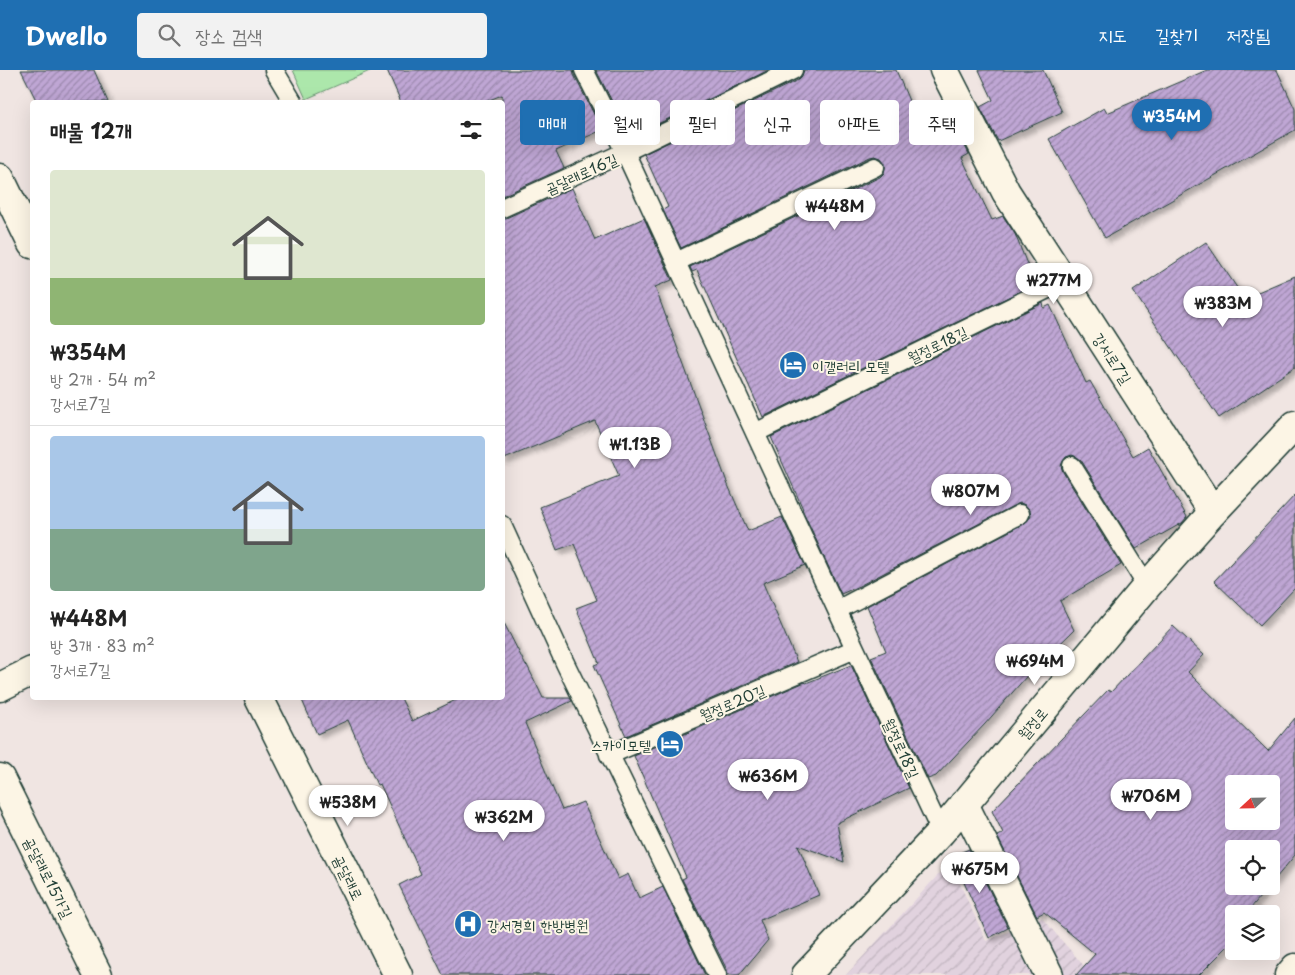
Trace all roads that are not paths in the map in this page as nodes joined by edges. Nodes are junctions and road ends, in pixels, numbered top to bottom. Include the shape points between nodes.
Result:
1 (274, 70) edge
2 (584, 70) edge
3 (793, 70) edge
4 (944, 70) edge
5 (292, 100) edge
6 (625, 152) junction
7 (875, 166) dead end
8 (0, 178) edge
9 (505, 207) edge
10 (30, 240) edge
11 (676, 262) junction
12 (1064, 282) junction
13 (1295, 425) edge
14 (755, 433) junction
15 (1072, 466) dead end
16 (1213, 512) junction
17 (1020, 514) dead end
18 (507, 546) edge
19 (1147, 586) junction
20 (837, 610) junction
21 (855, 649) junction
22 (30, 672) edge
23 (0, 687) edge
24 (260, 700) edge
25 (609, 754) junction
26 (0, 778) edge
27 (964, 804) junction
28 (941, 832) junction
29 (1295, 968) edge
30 (98, 975) edge
31 (398, 975) edge
32 (717, 975) edge
33 (806, 975) edge
34 (1049, 975) edge
35 (1289, 975) edge

1 - 5 lane
2 - 6 lane, 월정로18길
3 - 6 lane, 곰달래로16길
4 - 12 street, 강서로7길 via 1006,192
6 - 9 lane, 곰달래로16길
6 - 11 lane, 월정로18길
7 - 11 lane
8 - 10 street
11 - 14 lane, 월정로18길
12 - 14 lane, 월정로18길
12 - 16 street, 강서로7길
13 - 16 street, 월정로
14 - 20 lane, 월정로18길
15 - 19 lane
16 - 19 street, 월정로
17 - 20 lane
18 - 25 lane
19 - 27 street, 월정로
20 - 21 lane, 월정로18길
21 - 25 lane, 월정로20길
21 - 28 lane, 월정로18길
22 - 23 street
24 - 31 street, 곰달래로
25 - 32 lane
26 - 30 street, 곰달래로15가길
27 - 28 street, 월정로
27 - 34 street
28 - 33 street, 월정로
29 - 35 street

